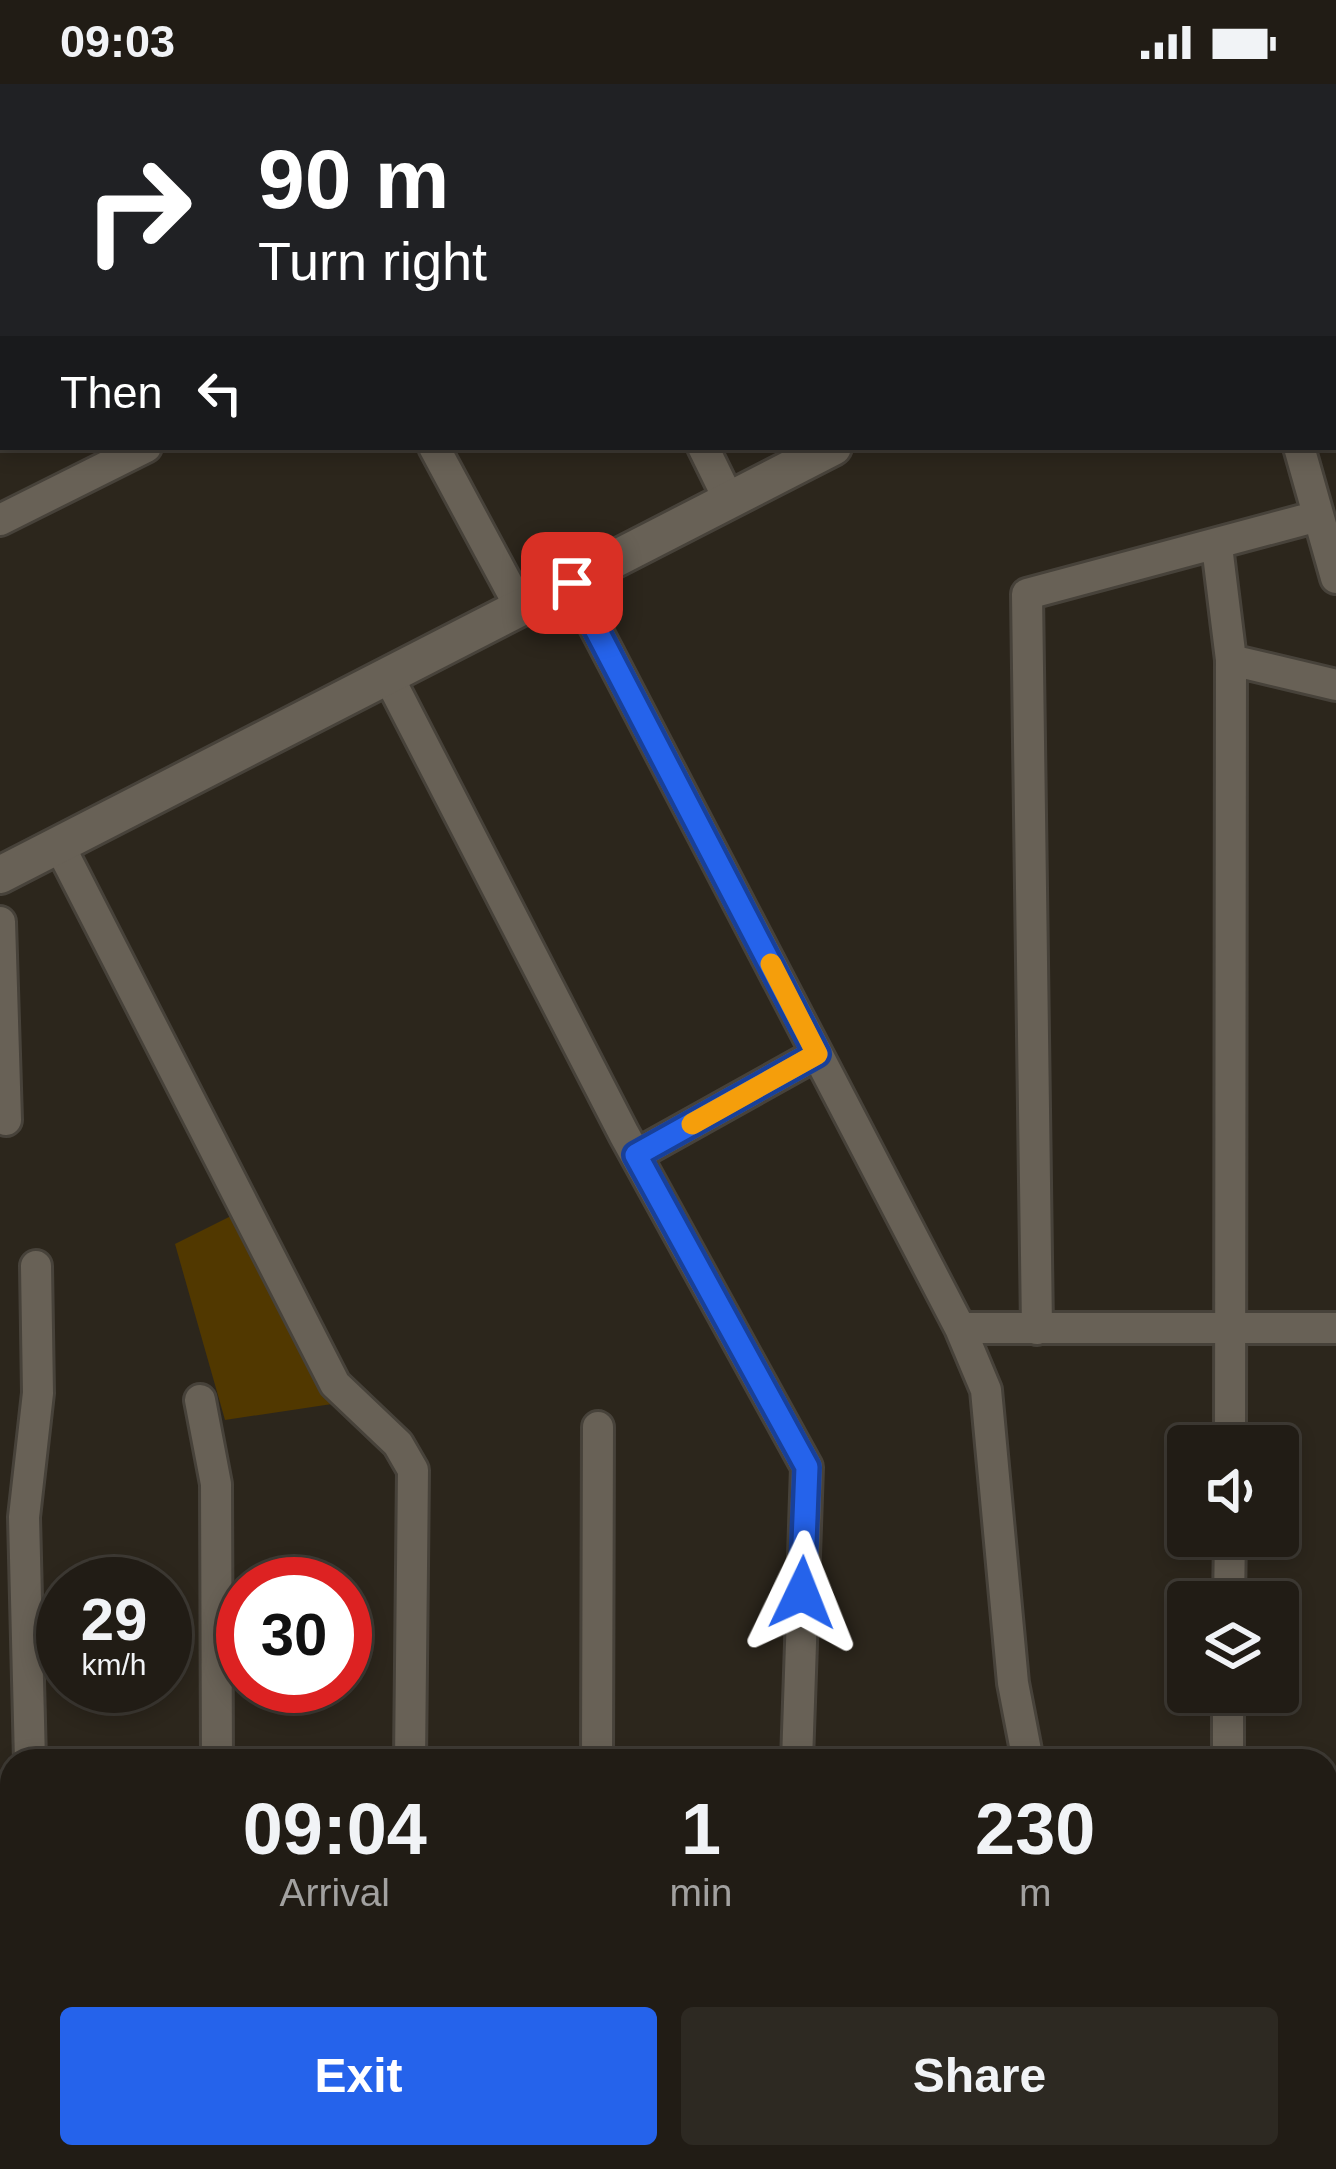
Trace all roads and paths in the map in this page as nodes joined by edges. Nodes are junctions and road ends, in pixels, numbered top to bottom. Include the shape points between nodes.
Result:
1 (140, 450) edge
2 (436, 450) edge
3 (705, 450) edge
4 (827, 450) edge
5 (1300, 450) edge
6 (730, 502) junction
7 (1318, 516) junction
8 (0, 520) edge
9 (1217, 546) junction
10 (1336, 578) edge
11 (572, 583) junction
12 (521, 609) junction
13 (1231, 660) junction
14 (389, 678) junction
15 (1336, 685) edge
16 (59, 845) junction
17 (0, 875) edge
18 (0, 922) edge
19 (817, 1054) junction
20 (6, 1120) dead end
21 (636, 1155) junction
22 (36, 1266) dead end
23 (961, 1328) junction
24 (1230, 1328) junction
25 (1336, 1328) edge
26 (1037, 1329) junction
27 (200, 1400) dead end
28 (1231, 1425) edge
29 (598, 1427) dead end
30 (1228, 1713) edge
31 (30, 1749) edge
32 (217, 1749) edge
33 (410, 1749) edge
34 (597, 1749) edge
35 (797, 1749) edge
36 (1026, 1749) edge
37 (1228, 1749) edge

1 - 8 street
2 - 12 street
3 - 6 street
4 - 6 street
5 - 7 street
6 - 11 street
7 - 9 street
7 - 10 street
9 - 13 street
9 - 26 street via 1027,594
11 - 12 street
11 - 19 street
12 - 14 street
13 - 15 street
13 - 24 street
14 - 16 street
14 - 21 street
16 - 17 street
16 - 33 street via 335,1384 398,1444 413,1470
18 - 20 street
19 - 21 street
19 - 23 street
21 - 35 street via 807,1467
22 - 31 street via 38,1393 23,1517
23 - 26 street
23 - 36 street via 986,1390 1012,1683
24 - 25 street
24 - 26 street
24 - 28 street
27 - 32 street via 216,1484
29 - 34 street
30 - 37 street

